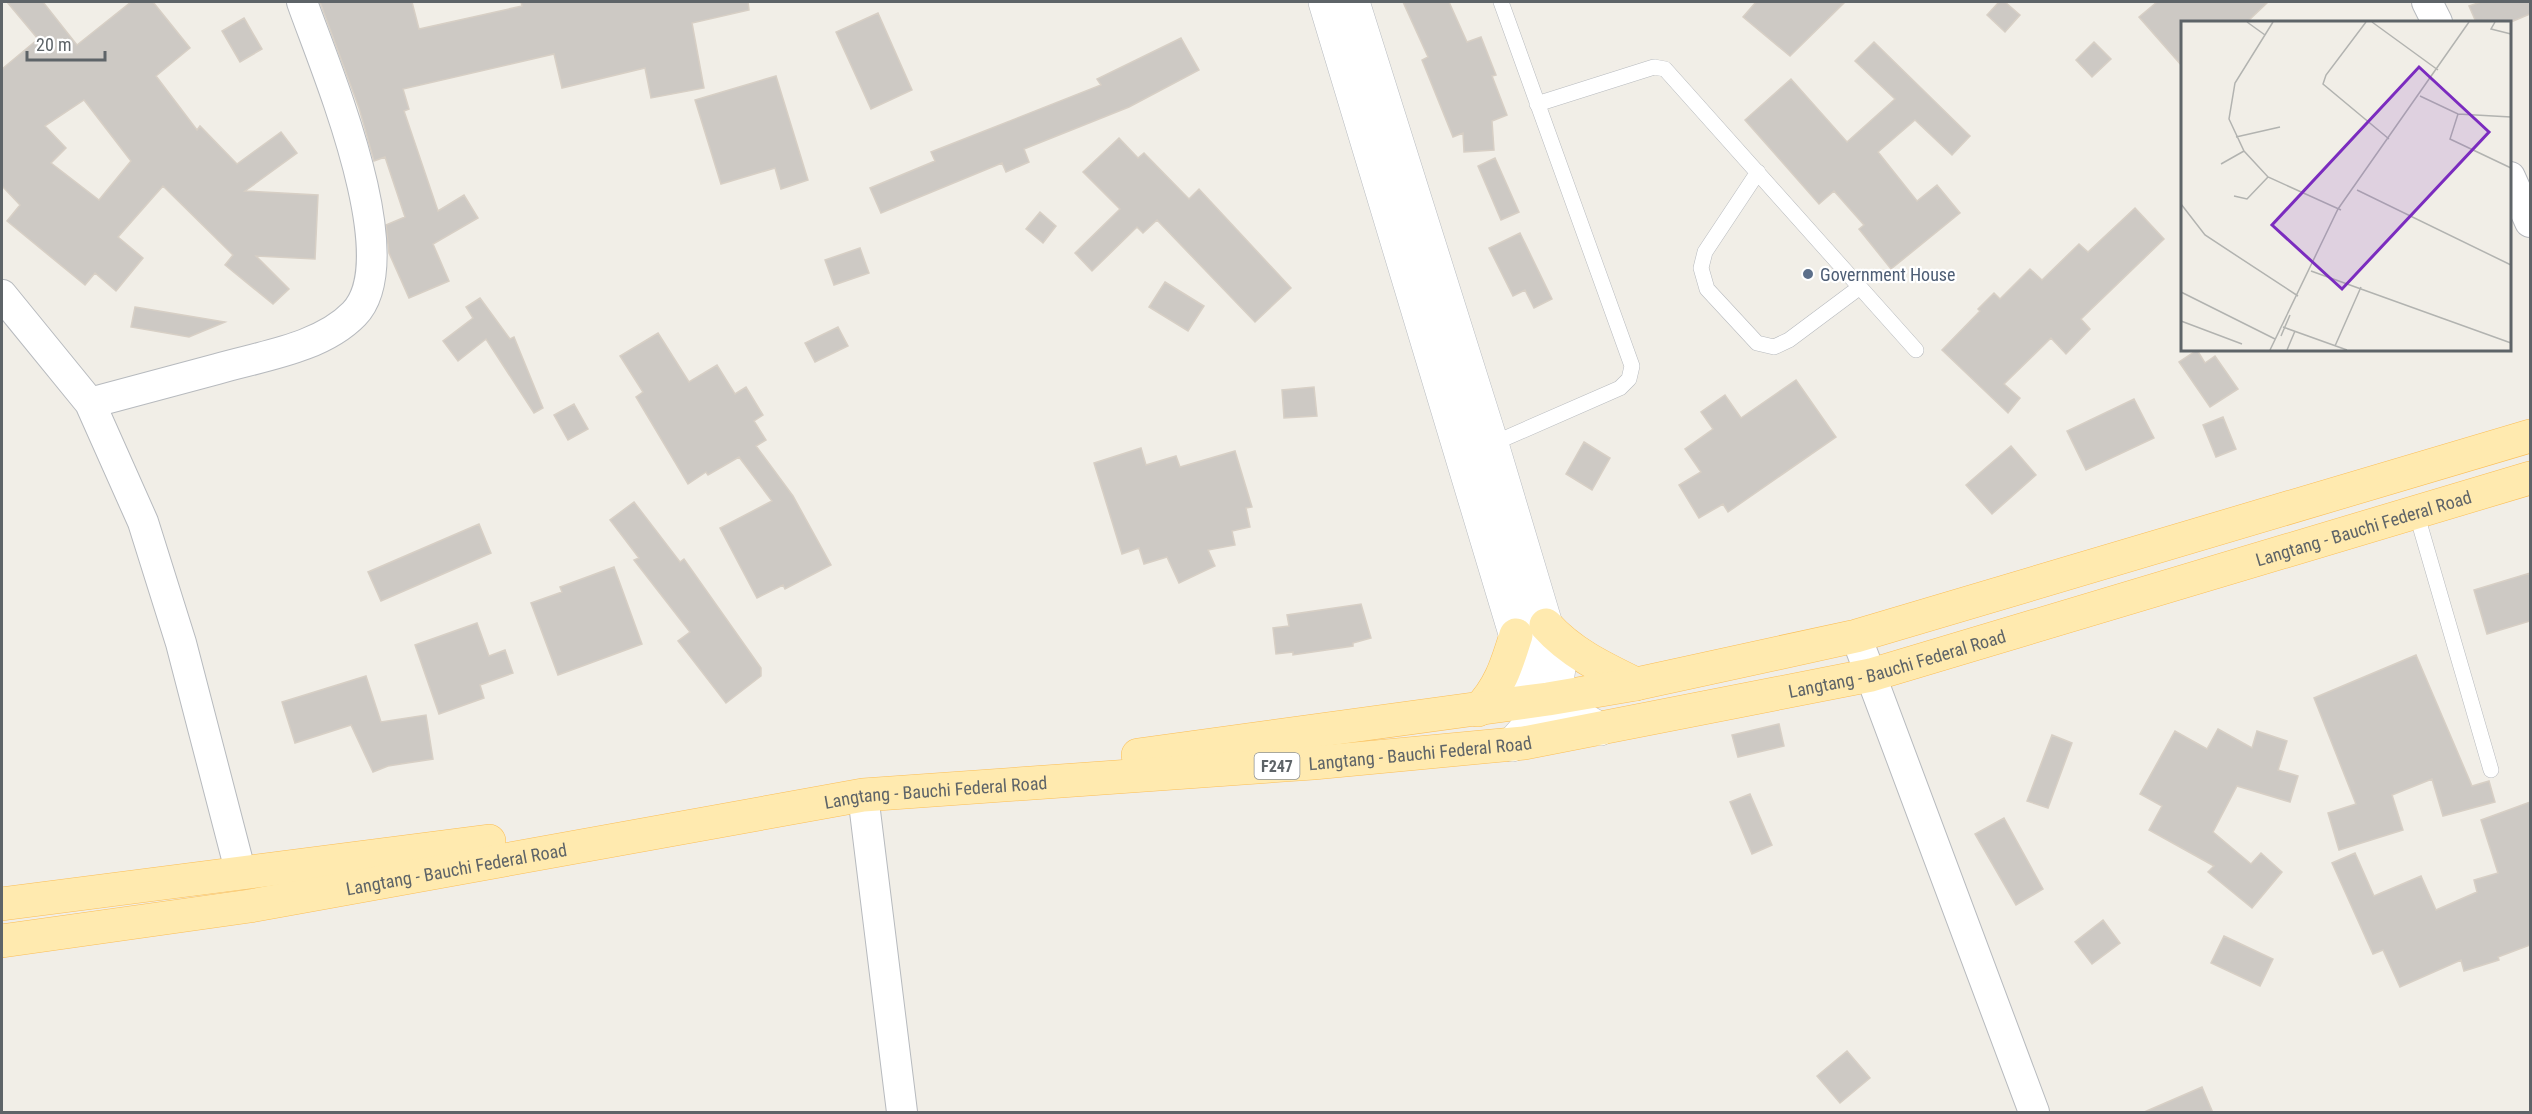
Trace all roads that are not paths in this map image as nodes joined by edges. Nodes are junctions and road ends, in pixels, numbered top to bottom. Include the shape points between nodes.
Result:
1 (302, 2) edge
2 (1325, 2) edge
3 (1353, 2) edge
4 (1501, 2) edge
5 (2427, 2) edge
6 (2436, 21) edge
7 (1537, 104) junction
8 (1758, 172) junction
9 (2511, 179) edge
10 (2530, 222) edge
11 (1860, 287) junction
12 (2, 295) edge
13 (1916, 350) dead end
14 (90, 403) junction
15 (2530, 436) edge
16 (1492, 444) junction
17 (2530, 478) edge
18 (2416, 512) junction
19 (1531, 630) junction
20 (1856, 636) junction
21 (1871, 675) junction
22 (1636, 684) junction
23 (1548, 699) junction
24 (1478, 710) junction
25 (1600, 729) junction
26 (1512, 745) junction
27 (2491, 770) dead end
28 (863, 795) junction
29 (241, 874) junction
30 (2, 904) edge
31 (2, 941) edge
32 (902, 1113) edge
33 (2034, 1113) edge

1 - 14 street via 354,148 370,216 371,280 356,312 332,332 283,351
2 - 19 street
3 - 16 street
4 - 7 lane
5 - 6 street
7 - 8 lane via 1654,67 1665,69
7 - 16 lane via 1632,366 1629,379 1620,388
8 - 11 lane
8 - 11 lane via 1706,252 1701,268 1707,289 1757,343 1774,347
9 - 10 street
11 - 13 lane
12 - 14 street
14 - 29 street via 146,533 181,643
15 - 20 main road, Langtang - Bauchi Federal Road / F247
16 - 19 street
17 - 18 main road, Langtang - Bauchi Federal Road / F247
18 - 21 main road, Langtang - Bauchi Federal Road / F247
18 - 27 lane
19 - 22 main road
19 - 23 street via 1559,668 1558,681
19 - 24 main road via 1491,696
20 - 21 street
20 - 22 main road, Langtang - Bauchi Federal Road / F247
21 - 25 main road, Langtang - Bauchi Federal Road / F247
21 - 33 street
22 - 23 main road, Langtang - Bauchi Federal Road / F247
23 - 24 main road, Langtang - Bauchi Federal Road / F247
23 - 25 street
23 - 26 street
24 - 29 main road, Langtang - Bauchi Federal Road / F247
25 - 26 main road, Langtang - Bauchi Federal Road / F247
26 - 28 main road, Langtang - Bauchi Federal Road / F247
28 - 31 main road, Langtang - Bauchi Federal Road / F247 via 250,906
28 - 32 street
29 - 30 main road, Langtang - Bauchi Federal Road / F247

